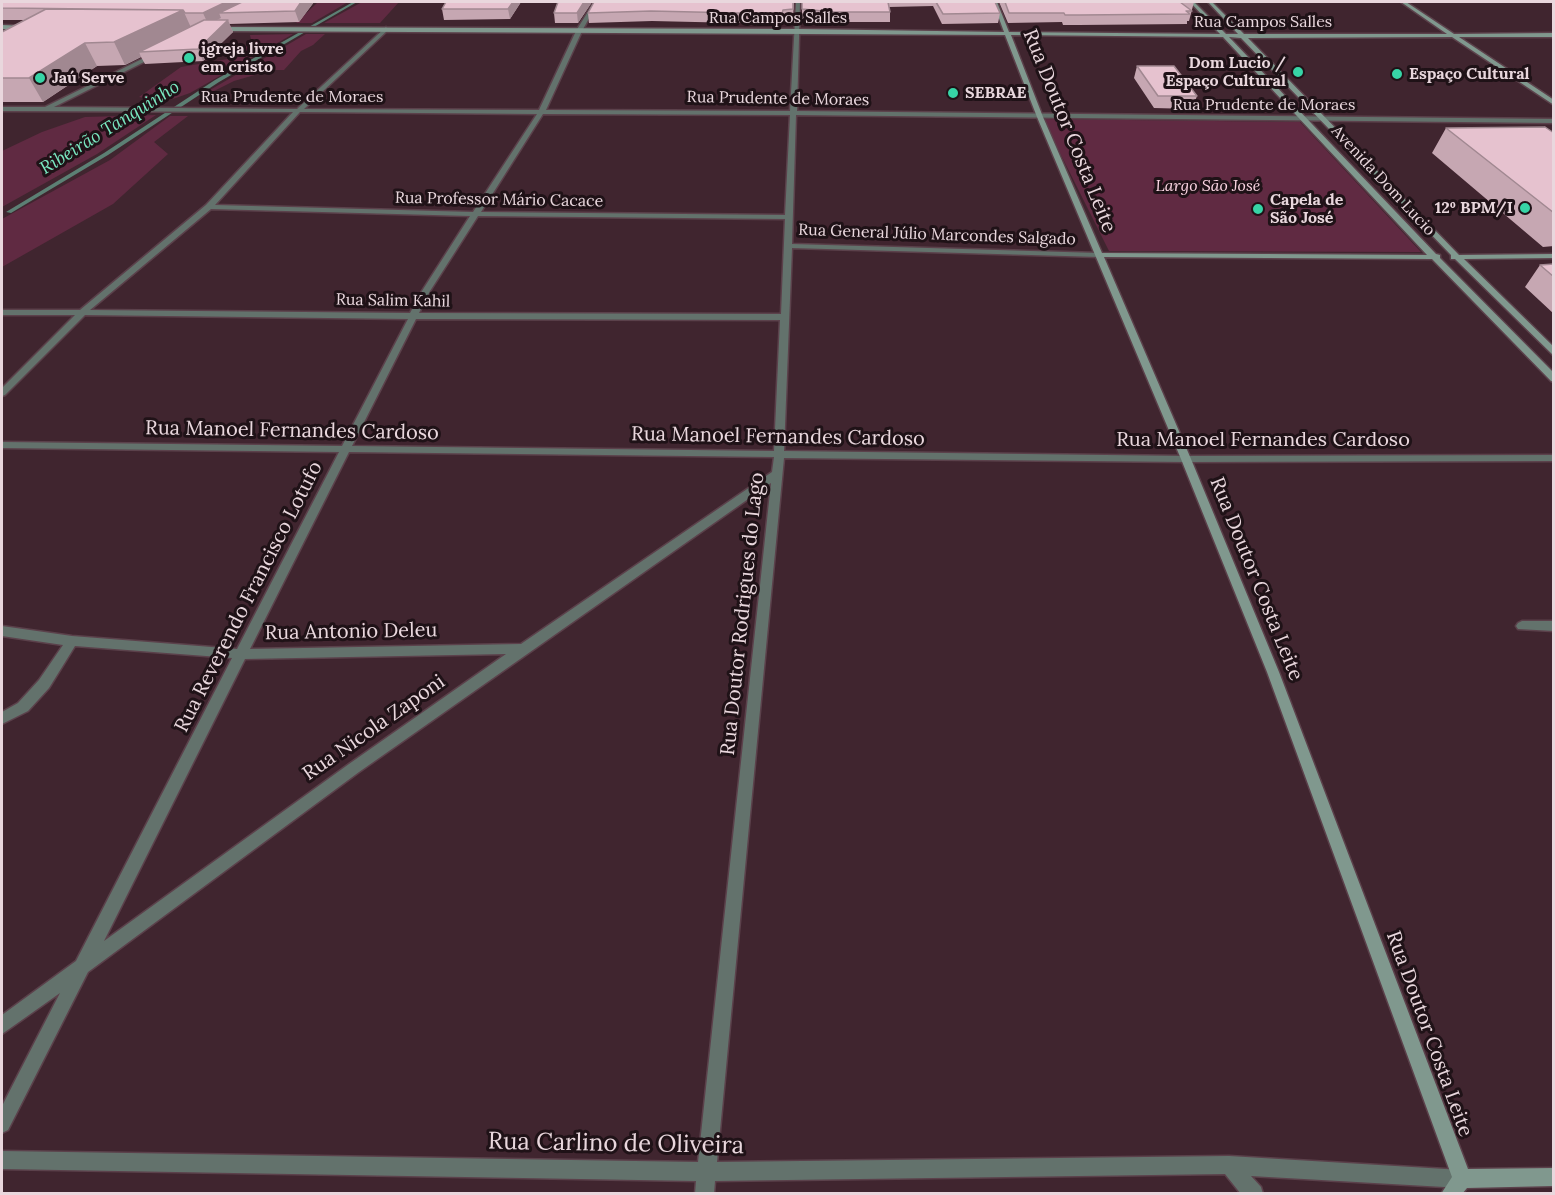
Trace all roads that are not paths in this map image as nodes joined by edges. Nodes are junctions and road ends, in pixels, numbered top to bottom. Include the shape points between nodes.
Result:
1 (596, 2) edge
2 (798, 2) edge
3 (995, 2) edge
4 (1192, 2) edge
5 (1210, 2) edge
6 (1403, 2) edge
7 (225, 20) edge
8 (2, 27) edge
9 (33, 28) edge
10 (386, 29) junction
11 (579, 31) junction
12 (798, 31) junction
13 (1009, 33) junction
14 (1456, 35) junction
15 (1554, 35) edge
16 (1226, 36) junction
17 (1242, 36) junction
18 (164, 50) edge
19 (1554, 103) edge
20 (2, 109) edge
21 (46, 109) junction
22 (300, 110) junction
23 (542, 111) junction
24 (794, 113) junction
25 (1040, 117) junction
26 (1303, 118) junction
27 (1322, 118) junction
28 (1554, 121) edge
29 (209, 207) junction
30 (475, 214) junction
31 (788, 217) junction
32 (788, 246) junction
33 (1099, 255) junction
34 (1432, 256) junction
35 (1554, 256) edge
36 (1457, 257) junction
37 (2, 312) edge
38 (83, 312) junction
39 (413, 316) junction
40 (783, 317) junction
41 (1554, 353) edge
42 (1554, 379) edge
43 (2, 393) edge
44 (2, 445) edge
45 (346, 450) junction
46 (779, 455) junction
47 (1554, 458) edge
48 (1186, 459) junction
49 (777, 474) junction
50 (1522, 626) dead end
51 (1554, 627) edge
52 (2, 631) edge
53 (72, 641) junction
54 (523, 649) junction
55 (243, 654) junction
56 (2, 718) edge
57 (83, 964) junction
58 (2, 1025) edge
59 (2, 1124) edge
60 (2, 1160) edge
61 (1229, 1165) junction
62 (706, 1172) junction
63 (1554, 1177) edge
64 (1456, 1186) edge
65 (704, 1194) edge
66 (1254, 1194) edge

1 - 11 street, Rua Reverendo Francisco Lotufo
2 - 12 street, Rua Doutor Rodrigues do Lago
3 - 13 street, Rua Doutor Costa Leite
4 - 16 street, Avenida Dom Lucio
5 - 17 street, Avenida Dom Lucio
6 - 14 street
7 - 10 street, Rua Campos Salles via 207,29
8 - 9 street
10 - 11 street, Rua Campos Salles
10 - 22 street
11 - 12 street, Rua Campos Salles
11 - 23 street, Rua Reverendo Francisco Lotufo
12 - 13 street, Rua Campos Salles
12 - 24 street, Rua Doutor Rodrigues do Lago
13 - 16 street, Rua Campos Salles
13 - 25 street, Rua Doutor Costa Leite
14 - 15 street, Rua Campos Salles
14 - 17 street, Rua Campos Salles
14 - 19 street
16 - 17 street, Rua Campos Salles
16 - 26 street, Avenida Dom Lucio
17 - 27 street, Avenida Dom Lucio
18 - 21 street
20 - 21 street, Rua Prudente de Moraes
21 - 22 street, Rua Prudente de Moraes
22 - 23 street, Rua Prudente de Moraes
22 - 29 street
23 - 24 street, Rua Prudente de Moraes
23 - 30 street, Rua Reverendo Francisco Lotufo
24 - 25 street, Rua Prudente de Moraes
24 - 31 street, Rua Doutor Rodrigues do Lago
25 - 26 street, Rua Prudente de Moraes
25 - 33 street, Rua Doutor Costa Leite
26 - 27 street, Rua Prudente de Moraes
26 - 34 street, Avenida Dom Lucio
27 - 28 street, Rua Prudente de Moraes
27 - 36 street, Avenida Dom Lucio
29 - 30 street, Rua Professor Mário Cacace
29 - 38 street
30 - 31 street, Rua Professor Mário Cacace
30 - 39 street, Rua Reverendo Francisco Lotufo
31 - 32 street, Rua Doutor Rodrigues do Lago
32 - 33 street, Rua General Júlio Marcondes Salgado
32 - 40 street, Rua Doutor Rodrigues do Lago
33 - 34 street, Rua General Júlio Marcondes Salgado
33 - 48 street, Rua Doutor Costa Leite
34 - 36 street, Rua General Júlio Marcondes Salgado
34 - 42 street, Avenida Dom Lucio
35 - 36 street, Rua General Júlio Marcondes Salgado
36 - 41 street, Avenida Dom Lucio
37 - 38 street, Rua Salim Kahil
38 - 39 street, Rua Salim Kahil
38 - 43 street
39 - 40 street, Rua Salim Kahil
39 - 45 street, Rua Reverendo Francisco Lotufo
40 - 46 street, Rua Doutor Rodrigues do Lago
44 - 45 street, Rua Manoel Fernandes Cardoso
45 - 46 street, Rua Manoel Fernandes Cardoso
45 - 55 street, Rua Reverendo Francisco Lotufo
46 - 48 street, Rua Manoel Fernandes Cardoso
46 - 49 street, Rua Doutor Rodrigues do Lago
47 - 48 street, Rua Manoel Fernandes Cardoso
48 - 64 street, Rua Doutor Costa Leite via 1273,672
49 - 54 street, Rua Nicola Zaponi
49 - 62 street, Rua Doutor Rodrigues do Lago
50 - 51 street
52 - 53 street, Rua Antonio Deleu
53 - 55 street, Rua Antonio Deleu
53 - 56 street via 44,684 23,707
54 - 55 street, Rua Antonio Deleu
54 - 57 street, Rua Nicola Zaponi
55 - 57 street, Rua Reverendo Francisco Lotufo
57 - 58 street, Rua Nicola Zaponi
57 - 59 street, Rua Reverendo Francisco Lotufo
60 - 62 street, Rua Carlino de Oliveira
61 - 62 street, Rua Carlino de Oliveira
61 - 64 street, Rua Carlino de Oliveira
61 - 66 street
62 - 65 street, Rua Doutor Rodrigues do Lago
63 - 64 street, Rua Carlino de Oliveira

